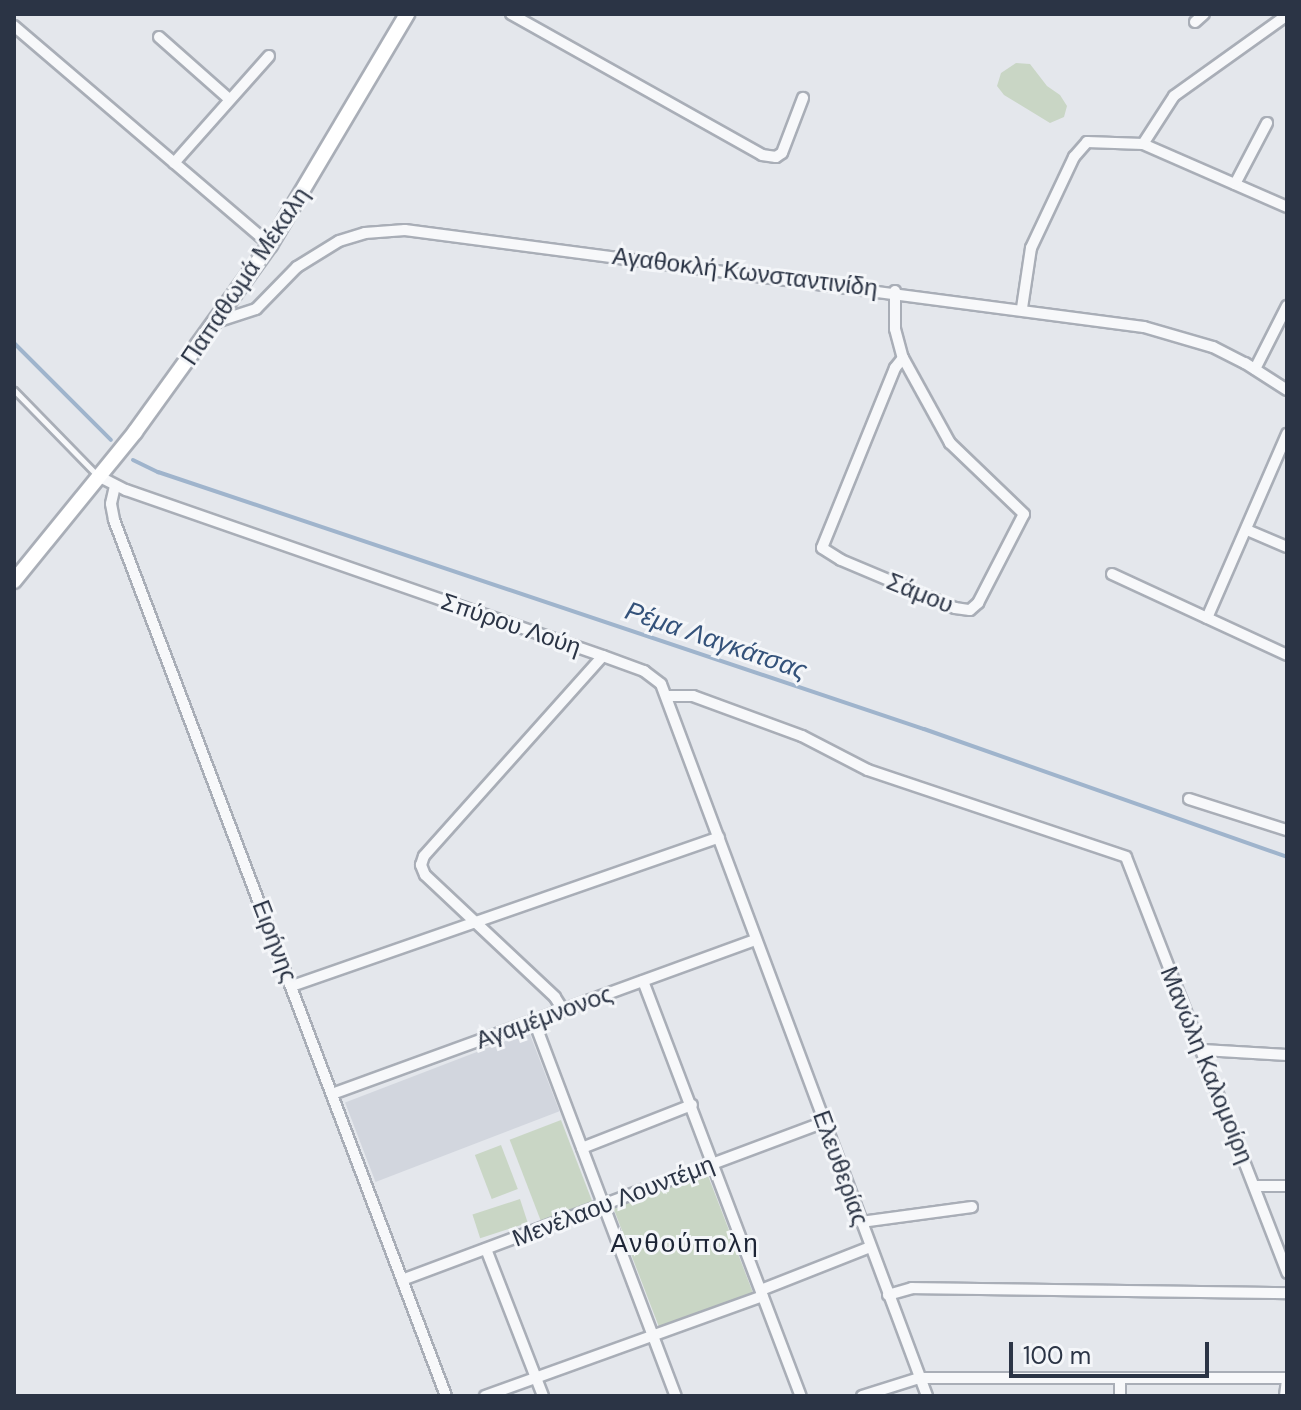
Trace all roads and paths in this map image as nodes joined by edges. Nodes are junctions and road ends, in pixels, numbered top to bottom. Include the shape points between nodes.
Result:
1 (407, 14) edge
2 (511, 14) edge
3 (1204, 14) edge
4 (1287, 15) edge
5 (1195, 22) dead end
6 (14, 26) edge
7 (159, 37) dead end
8 (269, 56) dead end
9 (803, 98) dead end
10 (229, 99) junction
11 (1267, 123) dead end
12 (1143, 144) junction
13 (174, 163) junction
14 (1235, 184) junction
15 (1287, 207) edge
16 (270, 245) junction
17 (895, 291) junction
18 (1287, 306) edge
19 (1022, 308) junction
20 (216, 322) junction
21 (903, 358) junction
22 (1255, 369) junction
23 (14, 390) edge
24 (1287, 390) edge
25 (1287, 434) edge
26 (100, 477) junction
27 (115, 486) junction
28 (1247, 530) junction
29 (1287, 547) edge
30 (1112, 574) dead end
31 (14, 581) edge
32 (1207, 618) junction
33 (1287, 655) edge
34 (603, 656) junction
35 (667, 696) junction
36 (1189, 799) dead end
37 (1287, 830) edge
38 (719, 837) junction
39 (477, 922) junction
40 (756, 940) junction
41 (643, 981) junction
42 (292, 986) junction
43 (563, 1010) junction
44 (534, 1021) junction
45 (1203, 1050) junction
46 (1287, 1055) edge
47 (332, 1094) junction
48 (692, 1105) junction
49 (824, 1122) junction
50 (582, 1148) junction
51 (713, 1163) junction
52 (1256, 1186) junction
53 (1287, 1186) edge
54 (604, 1204) junction
55 (972, 1207) dead end
56 (861, 1222) junction
57 (870, 1247) junction
58 (486, 1249) junction
59 (1287, 1273) edge
60 (402, 1280) junction
61 (762, 1293) junction
62 (1287, 1293) edge
63 (888, 1295) junction
64 (653, 1335) junction
65 (536, 1378) junction
66 (919, 1378) junction
67 (1120, 1378) junction
68 (1287, 1379) edge
69 (446, 1396) edge
70 (485, 1396) edge
71 (543, 1396) edge
72 (676, 1396) edge
73 (801, 1396) edge
74 (862, 1396) edge
75 (927, 1396) edge
76 (1120, 1396) edge
77 (1285, 1396) edge

1 - 16 street, Παπαθωμά Μέκαλη
2 - 9 street via 762,155 782,153
3 - 5 street
4 - 12 street via 1174,96
6 - 13 street
7 - 10 street
8 - 10 street
10 - 13 street
11 - 14 street
12 - 14 street
12 - 19 street via 1090,141 1077,151 1031,248
13 - 16 street
14 - 15 street
16 - 20 street, Παπαθωμά Μέκαλη
17 - 19 street, Αγαθοκλή Κωνσταντινίδη
17 - 20 street, Αγαθοκλή Κωνσταντινίδη via 389,230 330,245 290,273 256,309
17 - 21 street, Σάμου via 895,329
18 - 22 street
19 - 22 street, Αγαθοκλή Κωνσταντινίδη via 1163,331 1213,347
20 - 26 street, Παπαθωμά Μέκαλη
21 - 21 street, Σάμου via 822,548 970,610 1024,514 950,443
22 - 24 street, Αγαθοκλή Κωνσταντινίδη
23 - 26 lane
25 - 28 street
26 - 27 street, Σπύρου Λούη
26 - 31 street, Παπαθωμά Μέκαλη
27 - 34 street, Σπύρου Λούη
27 - 42 street, Ειρήνης via 114,520
28 - 29 street
28 - 32 street
30 - 32 street
32 - 33 street
34 - 35 street, Σπύρου Λούη via 649,674
34 - 39 street via 423,858 425,875
35 - 38 street, Σπύρου Λούη
35 - 45 street, Μανώλη Καλομοίρη via 693,696 802,736 868,770 1126,857
36 - 37 street
38 - 39 street
38 - 40 street, Σπύρου Λούη
39 - 42 street
39 - 43 street
40 - 41 street, Αγαμέμνονoς
40 - 49 street, Ελευθερίας
41 - 43 street, Αγαμέμνονoς
41 - 48 street
42 - 47 street, Ειρήνης
43 - 44 street, Αγαμέμνονoς
44 - 47 street, Αγαμέμνονoς
44 - 50 street
45 - 46 street
45 - 52 street, Μανώλη Καλομοίρη
47 - 60 street, Ειρήνης
48 - 50 street
48 - 51 street
49 - 51 street, Μενέλαου Λουντέμη
49 - 56 street, Ελευθερίας
50 - 54 street
51 - 54 street, Μενέλαου Λουντέμη
51 - 61 street
52 - 53 street
52 - 59 street, Μανώλη Καλομοίρη
54 - 58 street, Μενέλαου Λουντέμη
54 - 64 street
55 - 56 street
56 - 57 street, Ελευθερίας
57 - 61 street
57 - 63 street, Ελευθερίας
58 - 60 street, Μενέλαου Λουντέμη
58 - 65 street
60 - 69 street, Ειρήνης
61 - 64 street
61 - 73 street
62 - 63 street via 912,1288
63 - 66 street, Ελευθερίας
64 - 65 street
64 - 72 street
65 - 70 street
65 - 71 street
66 - 67 street
66 - 74 street
66 - 75 street, Ελευθερίας
67 - 68 street
67 - 76 street
68 - 77 street

